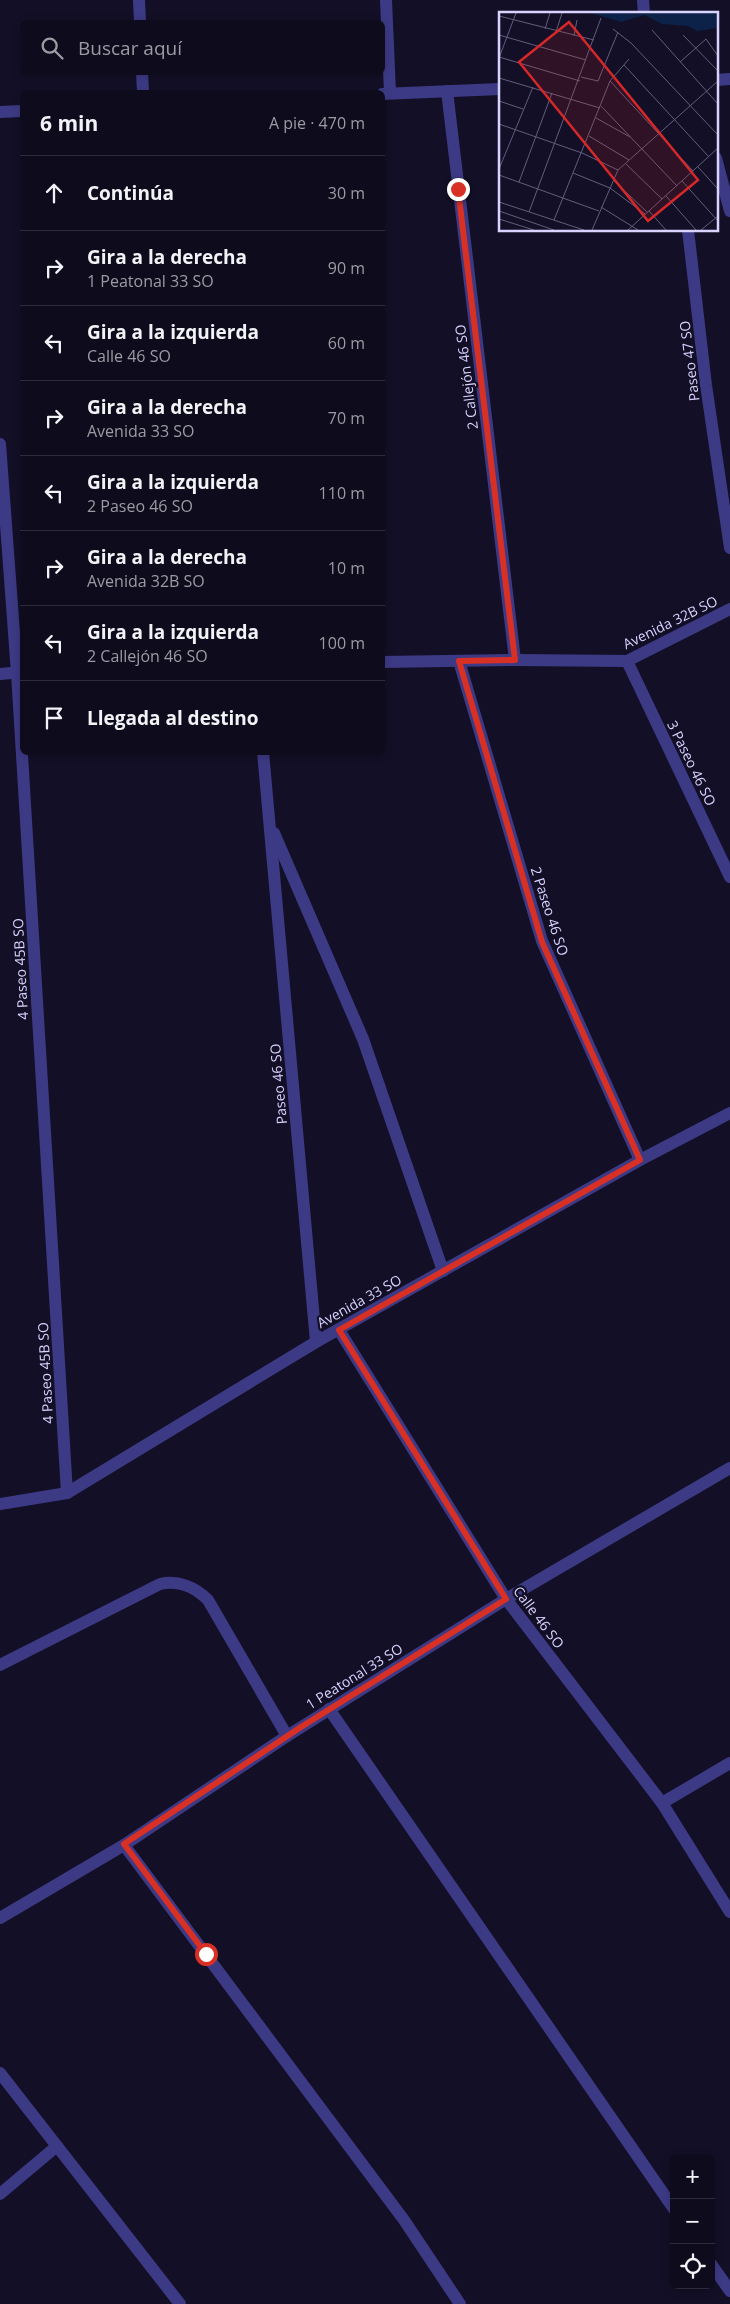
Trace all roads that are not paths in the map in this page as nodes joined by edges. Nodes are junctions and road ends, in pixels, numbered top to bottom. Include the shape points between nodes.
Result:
1 (138, 0) edge
2 (386, 0) edge
3 (140, 20) edge
4 (142, 75) edge
5 (499, 89) edge
6 (143, 90) edge
7 (447, 91) junction
8 (386, 94) edge
9 (20, 111) edge
10 (0, 112) edge
11 (718, 166) edge
12 (730, 211) edge
13 (688, 231) edge
14 (0, 444) edge
15 (730, 548) edge
16 (730, 609) edge
17 (515, 660) junction
18 (459, 661) junction
19 (627, 661) junction
20 (385, 662) edge
21 (20, 672) edge
22 (0, 674) edge
23 (25, 755) edge
24 (263, 755) edge
25 (269, 822) junction
26 (730, 877) edge
27 (730, 1113) edge
28 (640, 1160) junction
29 (443, 1271) junction
30 (339, 1330) junction
31 (316, 1342) junction
32 (730, 1468) edge
33 (67, 1493) junction
34 (0, 1504) edge
35 (506, 1599) junction
36 (0, 1664) edge
37 (330, 1709) junction
38 (287, 1736) junction
39 (730, 1763) edge
40 (662, 1803) junction
41 (124, 1844) junction
42 (730, 1912) edge
43 (0, 1918) edge
44 (0, 2073) edge
45 (57, 2146) junction
46 (0, 2194) edge
47 (670, 2203) edge
48 (715, 2270) edge
49 (730, 2291) edge
50 (180, 2304) edge
51 (460, 2304) edge

1 - 3 street
2 - 8 street
4 - 6 street
5 - 7 street
7 - 8 street
7 - 17 street, 2 Callejón 46 SO
9 - 10 street
11 - 12 street
13 - 15 street, Paseo 47 SO
14 - 21 street, 4 Paseo 45B SO
16 - 19 street, Avenida 32B SO
17 - 18 street, Avenida 32B SO
17 - 19 street, Avenida 32B SO
18 - 20 street, Avenida 32B SO
18 - 28 street, 2 Paseo 46 SO via 542,942
19 - 26 street, 3 Paseo 46 SO
21 - 22 street
23 - 33 street, 4 Paseo 45B SO
24 - 25 street, Paseo 46 SO
25 - 29 street, Paseo 46 SO via 363,1039
25 - 31 street, Paseo 46 SO
27 - 28 street, Avenida 33 SO
28 - 29 street, Avenida 33 SO
29 - 30 street, Avenida 33 SO
30 - 31 street, Avenida 33 SO
30 - 35 street, Calle 46 SO
31 - 33 street, Avenida 33 SO
32 - 35 street, 1 Peatonal 33 SO
33 - 34 street, Avenida 33 SO
35 - 37 street, 1 Peatonal 33 SO
35 - 40 street, Calle 46 SO
36 - 38 street via 160,1584 186,1585 208,1600
37 - 38 street, 1 Peatonal 33 SO
37 - 47 street
38 - 41 street, 1 Peatonal 33 SO
39 - 40 street
40 - 42 street, Calle 46 SO
41 - 43 street, 1 Peatonal 33 SO
41 - 51 street via 404,2220
44 - 45 street
45 - 46 street
45 - 50 street
48 - 49 street

